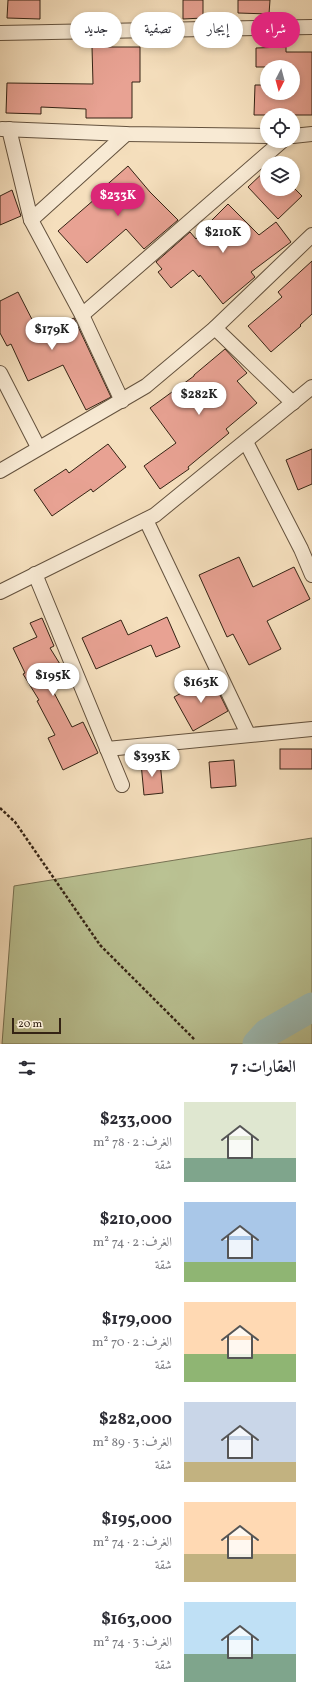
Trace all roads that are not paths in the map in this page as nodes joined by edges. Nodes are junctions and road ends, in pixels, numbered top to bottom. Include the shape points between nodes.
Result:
1 (312, 27) edge
2 (0, 33) edge
3 (5, 129) edge
4 (126, 134) junction
5 (312, 134) edge
6 (300, 135) edge
7 (260, 136) edge
8 (274, 148) edge
9 (31, 220) junction
10 (312, 235) edge
11 (82, 315) junction
12 (215, 328) junction
13 (0, 373) edge
14 (312, 387) edge
15 (122, 401) junction
16 (293, 403) junction
17 (246, 442) junction
18 (38, 447) junction
19 (0, 470) edge
20 (146, 520) junction
21 (35, 574) junction
22 (312, 575) edge
23 (0, 592) edge
24 (312, 729) edge
25 (248, 734) junction
26 (107, 749) junction
27 (122, 785) dead end

1 - 2 street
3 - 4 street
3 - 9 street
4 - 7 street
4 - 9 street
5 - 6 street
8 - 11 street
9 - 11 street
10 - 12 street
11 - 15 street
12 - 15 street via 146,386
12 - 16 street
13 - 18 street
14 - 16 street
15 - 18 street
16 - 17 street
17 - 20 street
17 - 22 street
18 - 19 street
20 - 21 street
20 - 25 street
21 - 23 street
21 - 26 street
24 - 25 street
25 - 26 street
26 - 27 street

